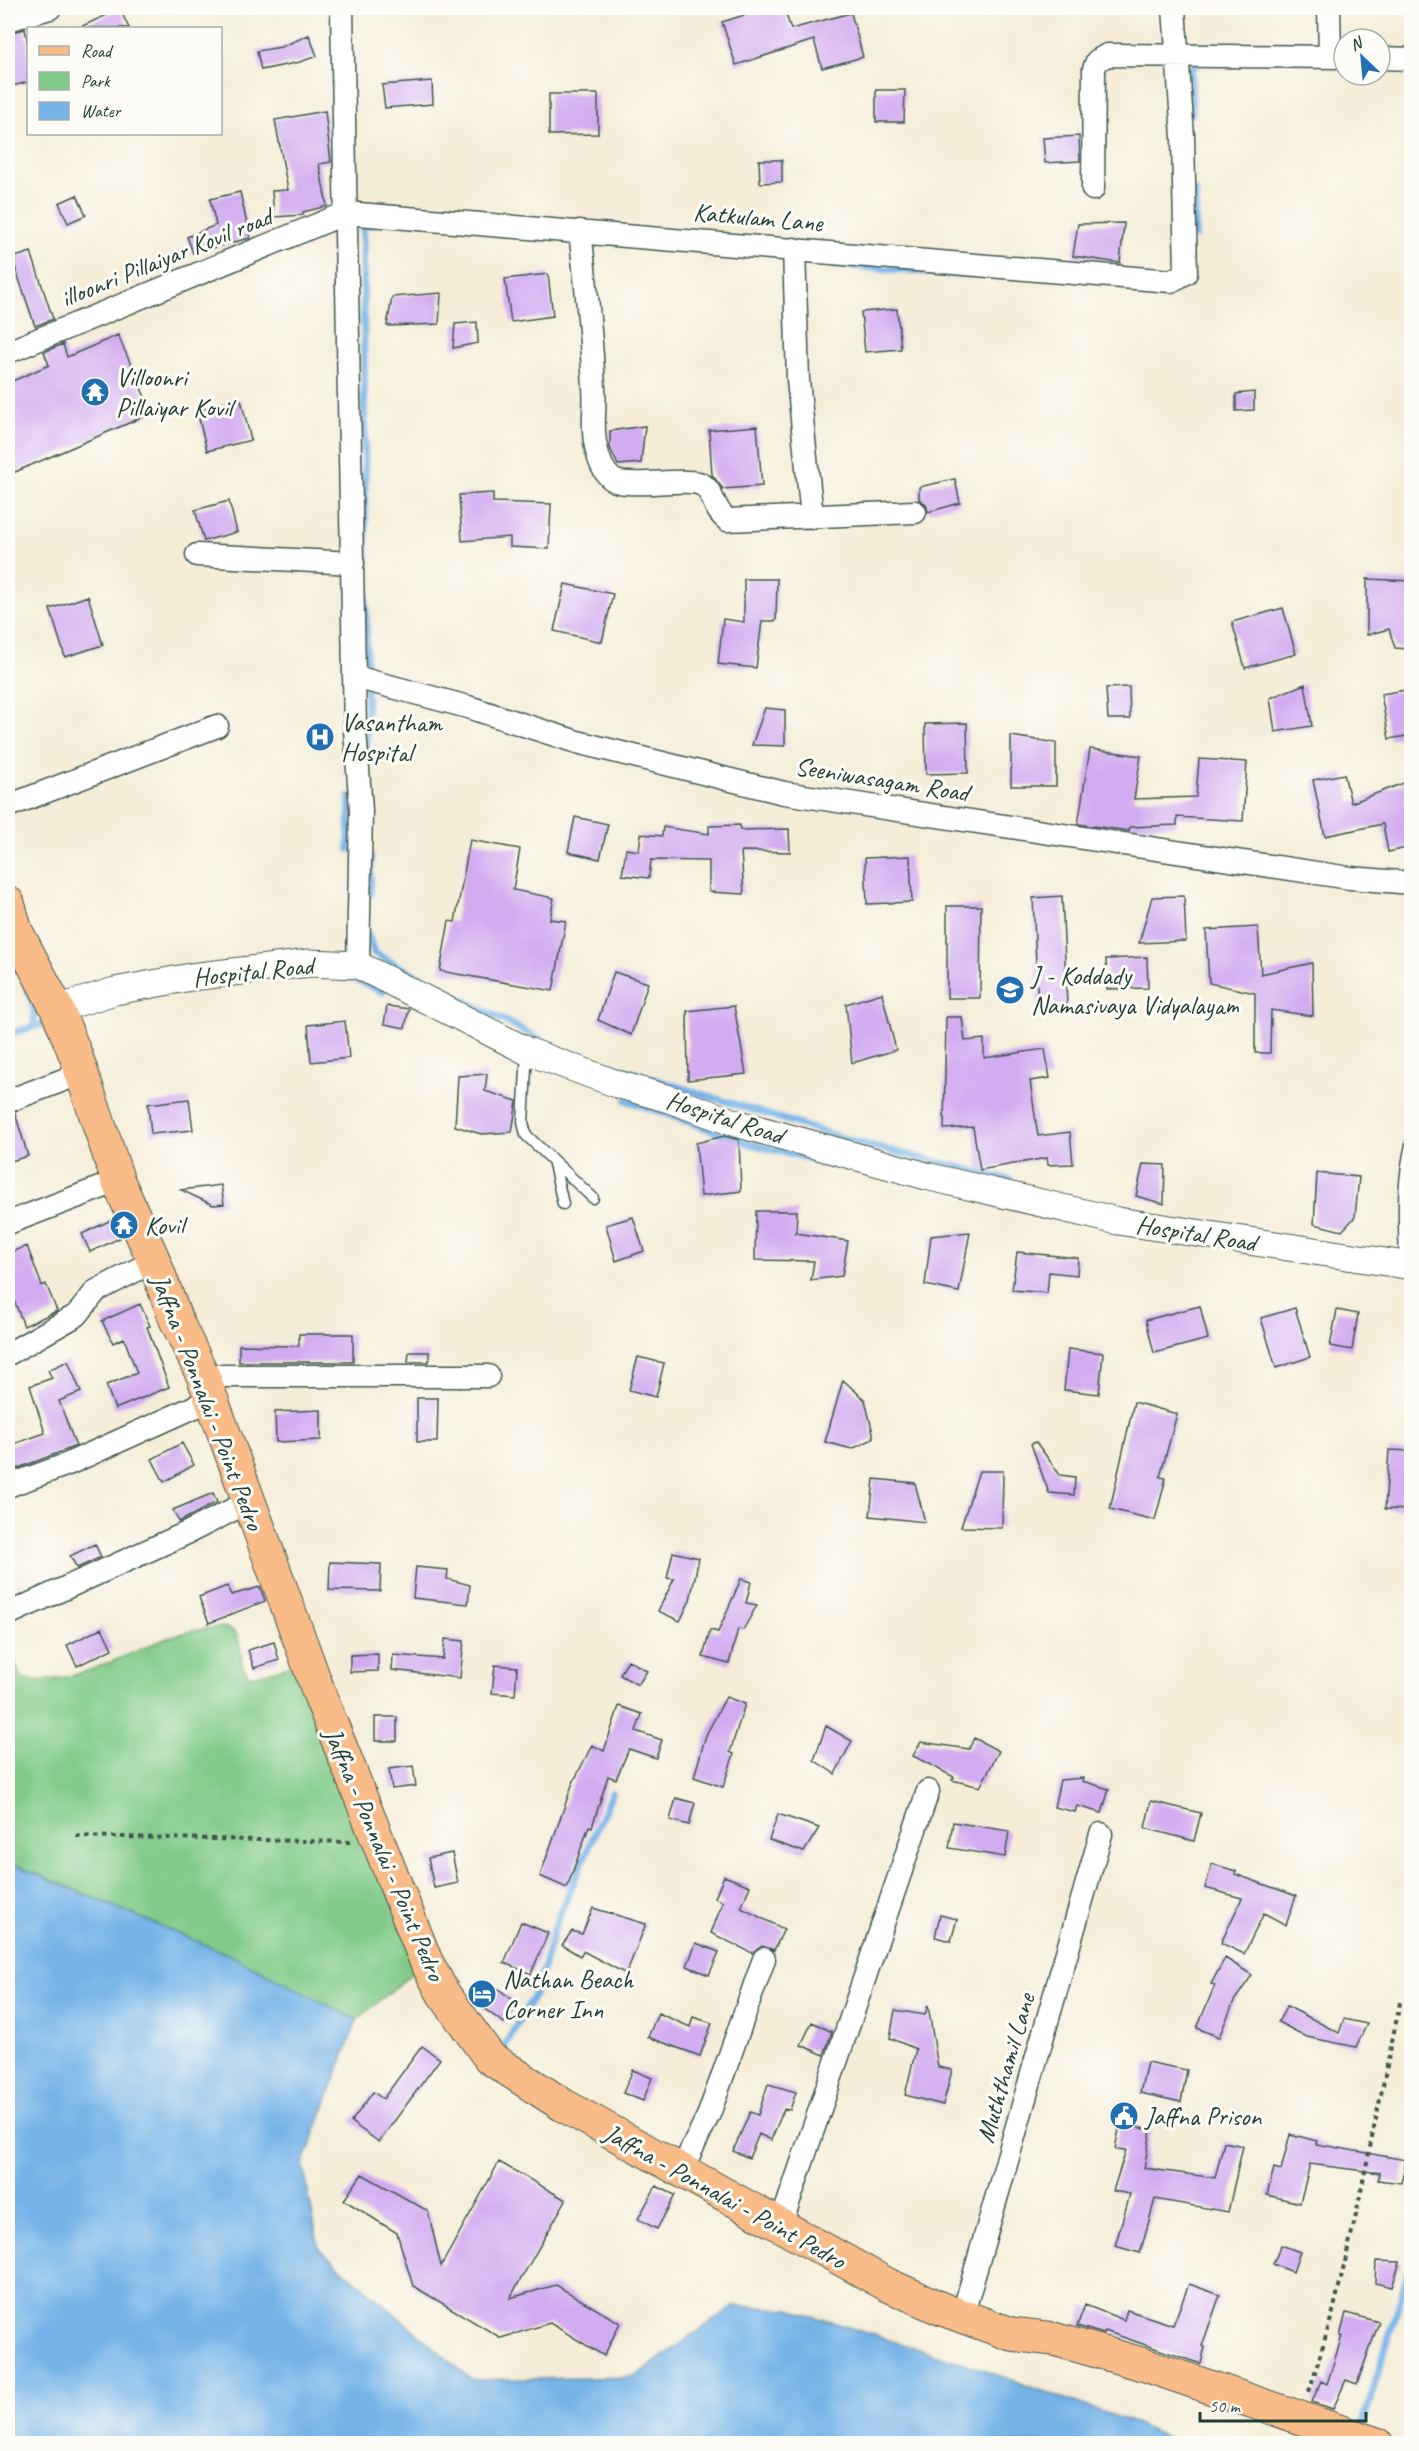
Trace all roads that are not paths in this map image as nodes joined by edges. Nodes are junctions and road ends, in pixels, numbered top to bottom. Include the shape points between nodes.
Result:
1 (50, 8) edge
2 (342, 8) edge
3 (1174, 8) edge
4 (1329, 8) edge
5 (8, 20) edge
6 (1332, 27) edge
7 (1178, 55) junction
8 (1332, 57) edge
9 (1392, 58) edge
10 (1412, 59) edge
11 (1093, 189) dead end
12 (346, 213) junction
13 (580, 231) junction
14 (794, 249) junction
15 (8, 352) edge
16 (915, 512) dead end
17 (812, 517) junction
18 (197, 555) dead end
19 (353, 563) junction
20 (355, 677) junction
21 (217, 726) dead end
22 (8, 807) edge
23 (1412, 883) edge
24 (10, 923) edge
25 (358, 965) junction
26 (57, 1009) junction
27 (527, 1051) junction
28 (82, 1073) junction
29 (8, 1101) edge
30 (1412, 1141) edge
31 (554, 1164) junction
32 (118, 1181) junction
33 (593, 1198) dead end
34 (562, 1204) dead end
35 (8, 1223) edge
36 (154, 1261) junction
37 (1408, 1266) edge
38 (8, 1354) edge
39 (488, 1376) dead end
40 (207, 1388) junction
41 (8, 1486) edge
42 (248, 1502) junction
43 (8, 1614) edge
44 (928, 1791) dead end
45 (1101, 1834) dead end
46 (765, 1959) dead end
47 (682, 2169) junction
48 (780, 2227) junction
49 (962, 2317) junction
50 (1377, 2444) edge

1 - 5 street
2 - 12 street
3 - 7 street
4 - 6 street
7 - 8 street
7 - 11 street via 1107,55 1097,61
7 - 14 street, Katkulam Lane via 1186,273 1177,279 1164,281
9 - 10 street
12 - 13 street, Katkulam Lane
12 - 15 street, illoonri Pillaiyar Kovil road
12 - 19 street
13 - 14 street, Katkulam Lane
13 - 17 street via 595,389 595,441 602,465 611,478 621,483 699,483 708,489 718,513 728,520
14 - 17 street via 798,380
16 - 17 street
18 - 19 street
19 - 20 street
20 - 23 street, Seeniwasagam Road via 468,706 577,742 784,793 1350,878
20 - 25 street via 361,821
21 - 22 street
24 - 26 main road, Jaffna - Ponnalai - Point Pedro
25 - 26 street, Hospital Road via 309,963 191,976 115,991
25 - 27 street, Hospital Road
26 - 28 main road, Jaffna - Ponnalai - Point Pedro
27 - 31 lane via 523,1122 526,1135
27 - 37 street, Hospital Road via 732,1122 930,1176 1118,1221
28 - 29 street
28 - 32 main road, Jaffna - Ponnalai - Point Pedro
30 - 37 lane via 1405,1184
31 - 33 lane
31 - 34 lane
32 - 35 street
32 - 36 main road, Jaffna - Ponnalai - Point Pedro
36 - 38 street via 96,1291 77,1316
36 - 40 main road, Jaffna - Ponnalai - Point Pedro
39 - 40 street
40 - 41 street via 68,1464
40 - 42 main road, Jaffna - Ponnalai - Point Pedro
42 - 43 street
42 - 47 main road, Jaffna - Ponnalai - Point Pedro via 430,1969 474,2040 490,2058 563,2105
44 - 48 street
45 - 49 street, Muththamil Lane
46 - 47 street via 709,2114
47 - 48 main road, Jaffna - Ponnalai - Point Pedro
48 - 49 main road, Jaffna - Ponnalai - Point Pedro via 888,2285
49 - 50 main road, Jaffna - Ponnalai - Point Pedro via 1011,2334 1054,2339 1142,2364

